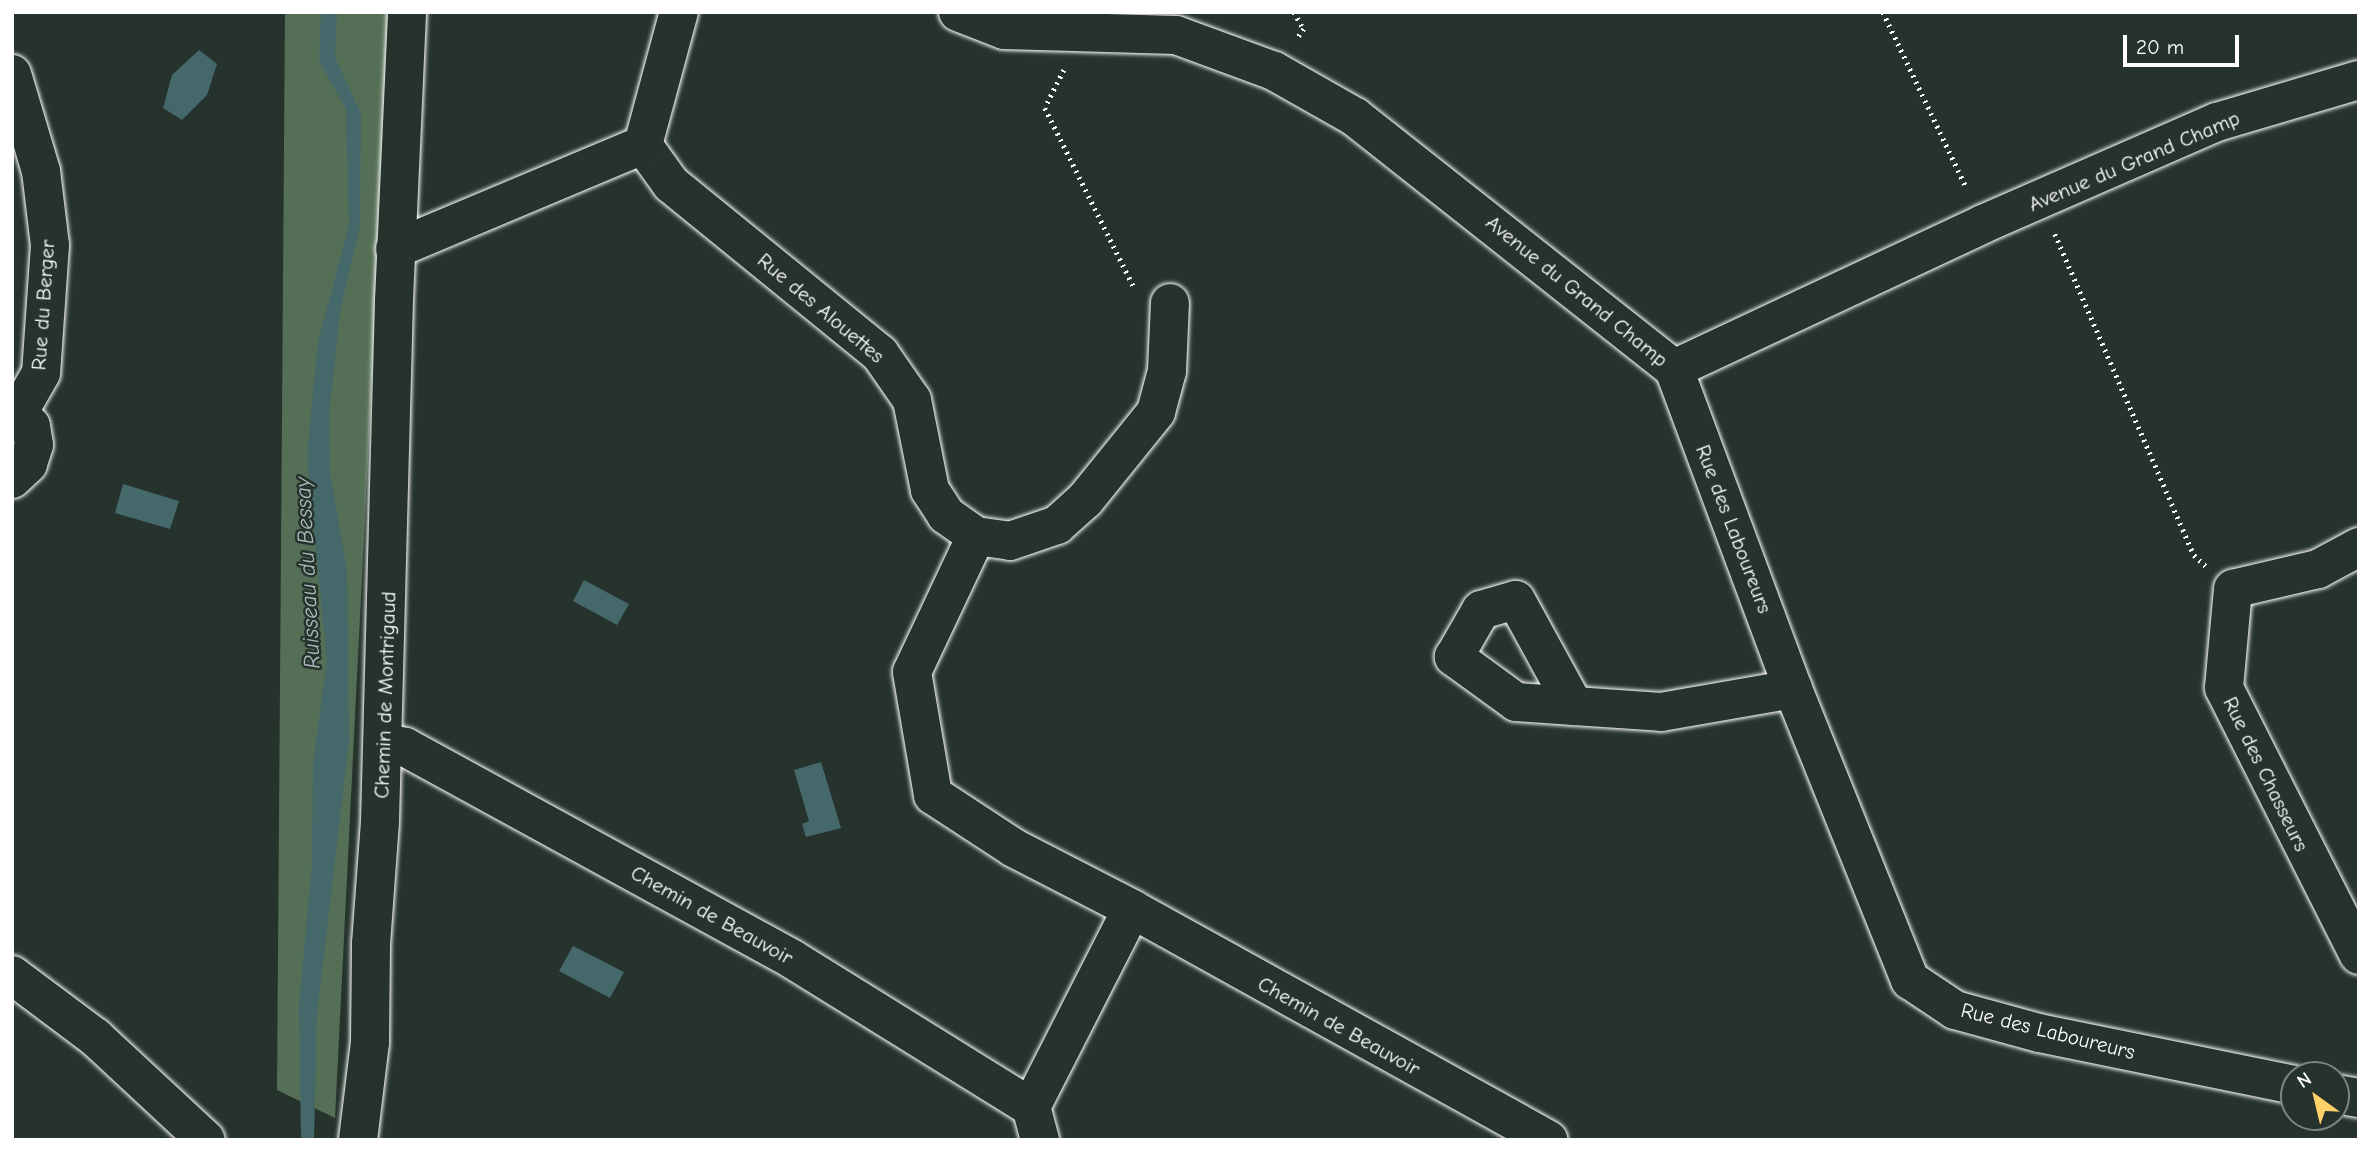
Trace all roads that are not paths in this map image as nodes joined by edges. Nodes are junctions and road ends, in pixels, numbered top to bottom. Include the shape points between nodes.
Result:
1 (407, 12) edge
2 (680, 12) edge
3 (958, 12) edge
4 (12, 74) edge
5 (2359, 80) edge
6 (643, 145) junction
7 (396, 248) junction
8 (1170, 303) road end
9 (1674, 369) junction
10 (16, 408) edge
11 (12, 479) edge
12 (976, 536) junction
13 (2359, 547) edge
14 (1793, 689) junction
15 (1574, 706) dead end
16 (383, 743) junction
17 (1132, 909) junction
18 (2359, 955) edge
19 (12, 975) edge
20 (2280, 1082) edge
21 (1036, 1123) edge
22 (206, 1140) edge
23 (358, 1140) edge
24 (1548, 1140) edge

1 - 7 street, Chemin de Montrigaud
2 - 6 street
3 - 9 street, Avenue du Grand Champ via 1004,30 1176,36 1274,71 1355,117
4 - 10 street, Rue du Berger via 41,171 50,246 41,373
5 - 9 street, Avenue du Grand Champ via 2217,122 1983,224
6 - 7 street
6 - 12 street, Rue des Alouettes via 671,184 880,355 912,400 930,490 946,515
7 - 16 street, Chemin de Montrigaud
8 - 12 street, Rue des Alouettes via 1167,371 1156,412 1085,500 1057,525 1010,541
9 - 14 street, Rue des Laboureurs
10 - 11 street, Rue du Berger via 31,426 34,446 28,464
12 - 17 street, Chemin de Beauvoir via 912,672 933,795 1014,848
13 - 18 street, Rue des Chasseurs via 2318,569 2233,589 2224,688
14 - 15 street via 1661,712
14 - 20 street, Rue des Laboureurs via 1910,980 1955,1010 2027,1030
16 - 21 street, Chemin de Beauvoir via 405,747 792,959
16 - 23 street, Chemin de Montrigaud via 370,1042
17 - 21 street, Chemin de Beauvoir
17 - 24 street, Chemin de Beauvoir
19 - 22 street via 95,1037

